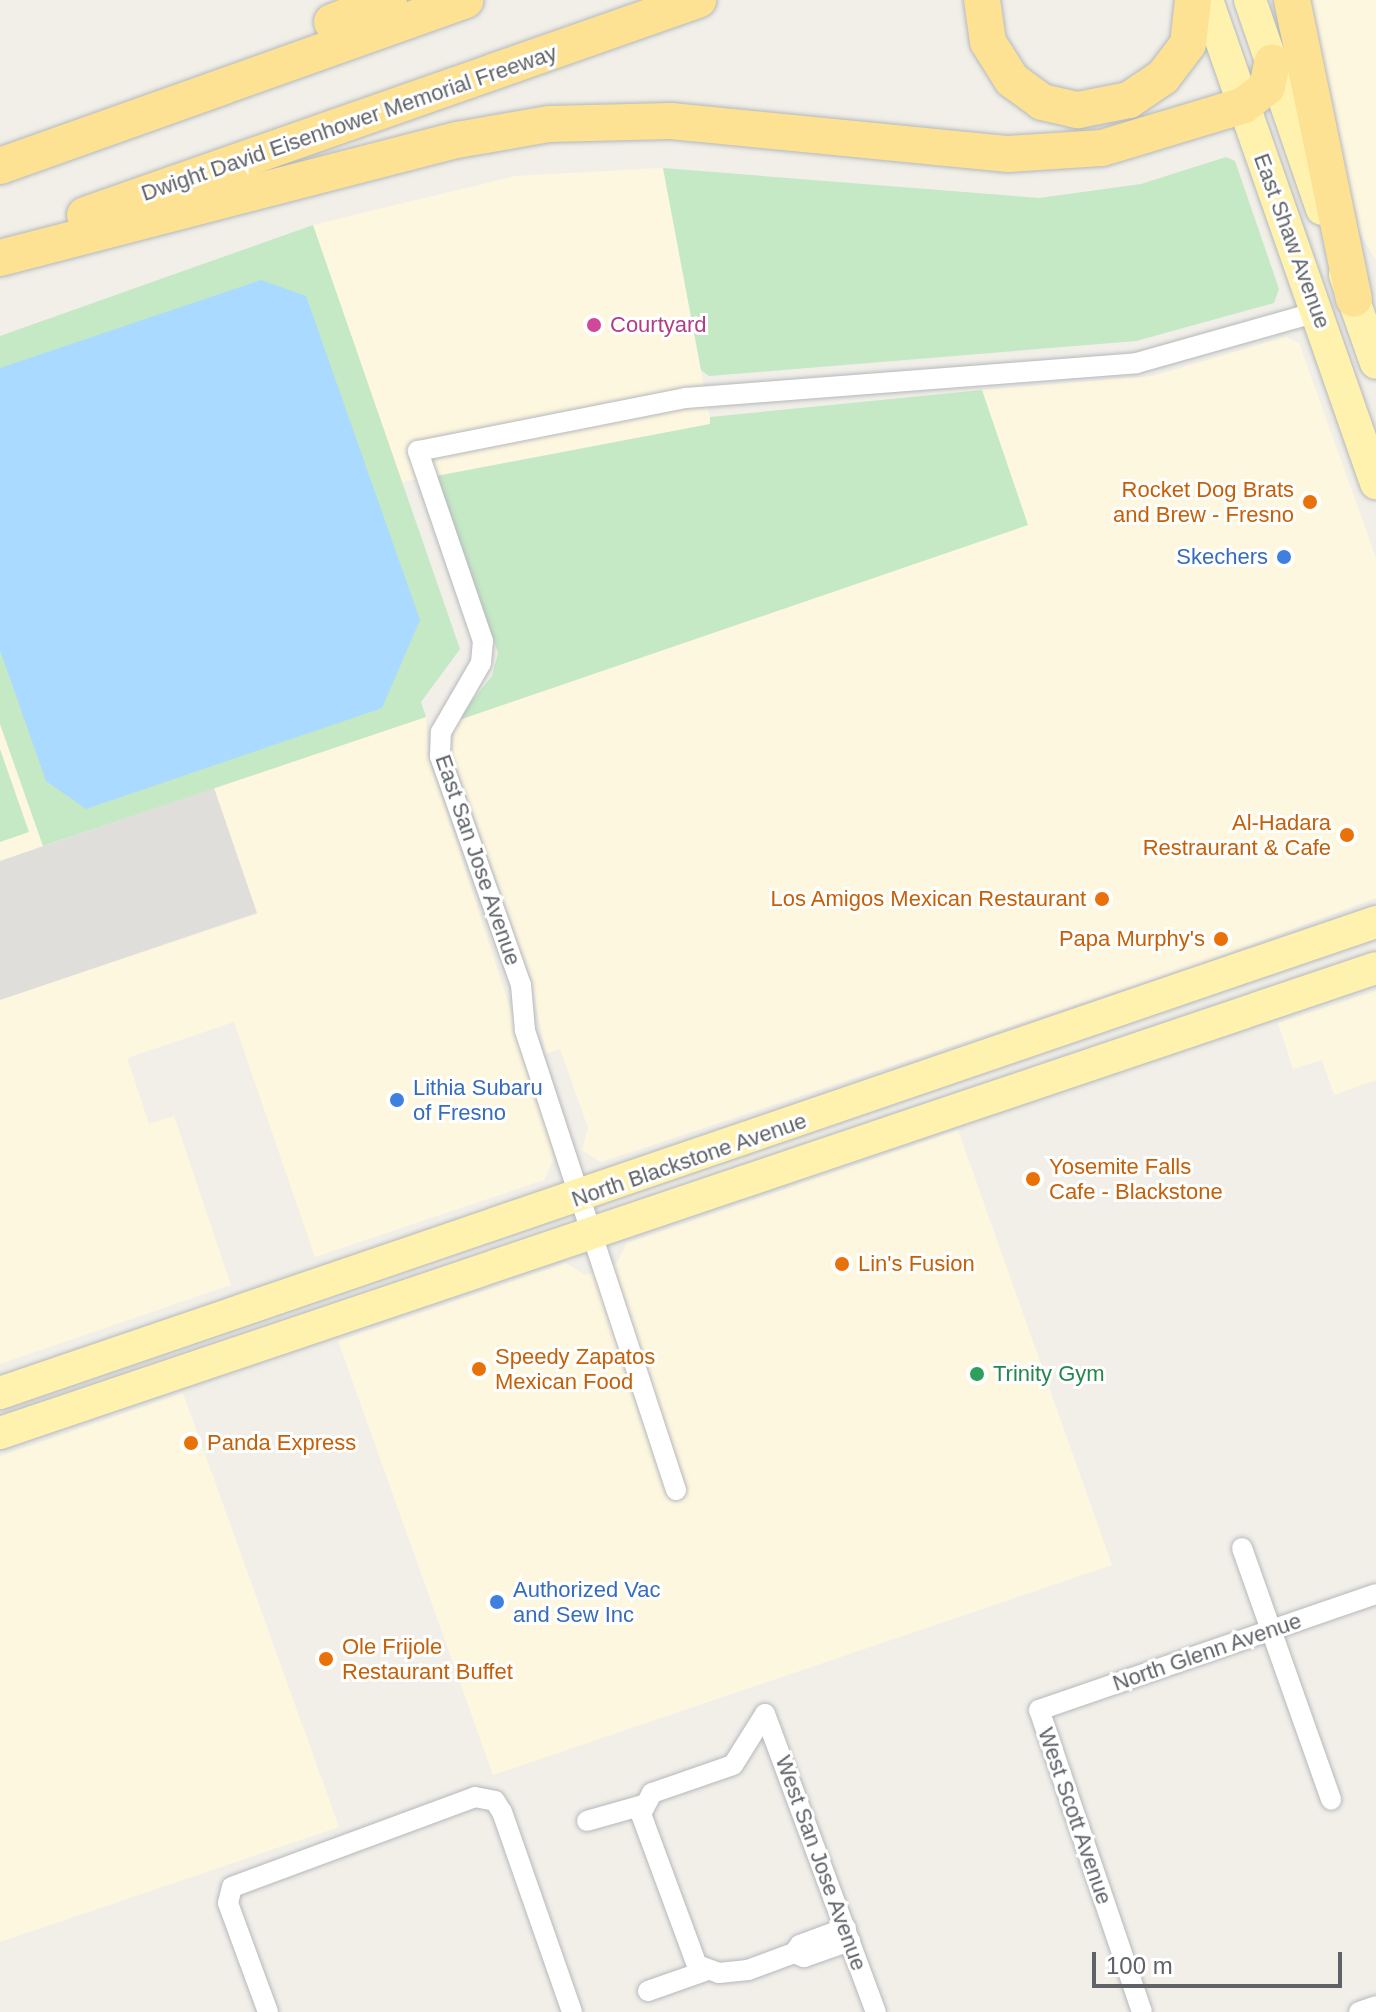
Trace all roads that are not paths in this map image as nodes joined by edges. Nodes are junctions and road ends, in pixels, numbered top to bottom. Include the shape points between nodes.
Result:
1 (389, 0) edge
2 (465, 0) edge
3 (698, 0) edge
4 (982, 0) edge
5 (1193, 0) edge
6 (1207, 0) edge
7 (1250, 0) edge
8 (1292, 0) edge
9 (1272, 63) junction
10 (1244, 105) junction
11 (0, 156) edge
12 (0, 166) edge
13 (0, 245) edge
14 (0, 258) edge
15 (1362, 299) edge
16 (1317, 312) junction
17 (1376, 363) edge
18 (1376, 405) edge
19 (1376, 483) edge
20 (1376, 922) edge
21 (1376, 968) edge
22 (578, 1198) junction
23 (590, 1233) junction
24 (237, 1313) junction
25 (0, 1393) edge
26 (68, 1410) junction
27 (0, 1433) edge
28 (676, 1490) dead end
29 (1242, 1548) dead end
30 (1376, 1594) edge
31 (1270, 1631) junction
32 (1039, 1710) joint
33 (1331, 1800) dead end
34 (643, 1805) junction
35 (587, 1821) dead end
36 (848, 1935) junction
37 (705, 1971) junction
38 (648, 1991) dead end
39 (1376, 2006) edge
40 (268, 2012) edge
41 (572, 2012) edge
42 (876, 2012) edge
43 (1142, 2012) edge
44 (1359, 2012) edge

1 - 11 highway
2 - 12 highway
3 - 13 highway, Dwight David Eisenhower Memorial Freeway
4 - 5 highway via 988,42 1012,80 1042,102 1078,110 1129,100 1163,77 1188,44
6 - 10 main road, East Shaw Avenue
7 - 9 main road, East Shaw Avenue
8 - 15 highway
9 - 10 highway via 1267,87
9 - 15 main road, East Shaw Avenue
10 - 14 highway via 1138,140 1046,153 671,121 523,127
10 - 15 main road via 1329,287
10 - 16 main road, East Shaw Avenue
15 - 17 main road, East Shaw Avenue
16 - 18 main road via 1336,315
16 - 19 main road, East Shaw Avenue
16 - 22 street, East San Jose Avenue via 1137,363 686,398 418,451 483,641 481,663 441,732 440,756 521,985 525,1030
20 - 22 main road, North Blackstone Avenue
21 - 23 main road, North Blackstone Avenue
22 - 23 street, East San Jose Avenue
22 - 24 main road, North Blackstone Avenue
23 - 26 main road, North Blackstone Avenue
23 - 28 street, East San Jose Avenue
24 - 25 main road, North Blackstone Avenue
24 - 26 main road via 232,1328 215,1338 92,1380
26 - 27 main road, North Blackstone Avenue
29 - 31 street
30 - 31 street, North Glenn Avenue
31 - 32 street, North Glenn Avenue
31 - 33 street
32 - 43 street, West Scott Avenue
34 - 35 street
34 - 36 street, West San Jose Avenue via 652,1793 733,1765 765,1714
34 - 37 street via 644,1827 686,1947
36 - 37 street via 748,1970
36 - 42 street, West San Jose Avenue
37 - 38 street
39 - 44 street
40 - 41 street via 228,1903 232,1887 475,1797 495,1801 502,1812

